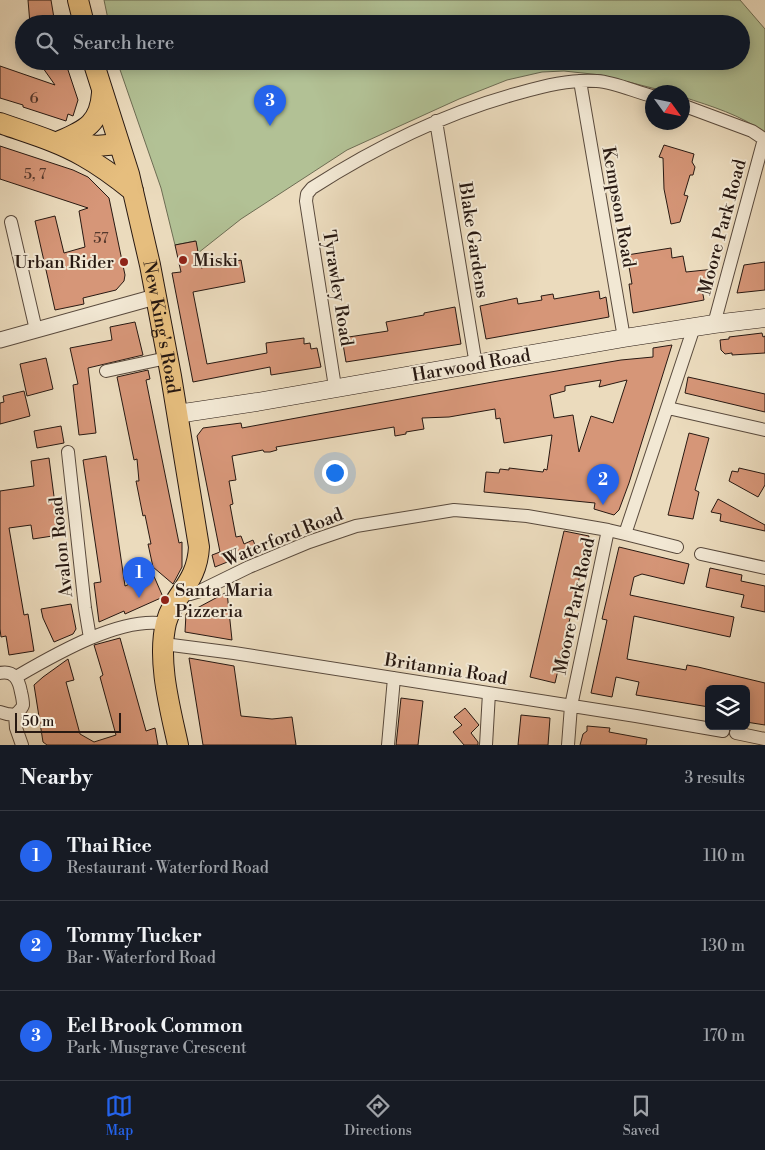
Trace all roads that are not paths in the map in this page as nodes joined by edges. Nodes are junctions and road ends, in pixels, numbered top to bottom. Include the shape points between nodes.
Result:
1 (78, 0) edge
2 (82, 15) edge
3 (96, 70) edge
4 (580, 81) junction
5 (102, 91) junction
6 (645, 94) edge
7 (690, 108) edge
8 (436, 121) junction
9 (0, 123) edge
10 (764, 139) edge
11 (56, 141) junction
12 (119, 144) junction
13 (133, 191) junction
14 (11, 222) dead end
15 (155, 297) junction
16 (765, 318) edge
17 (714, 324) junction
18 (694, 327) junction
19 (36, 330) junction
20 (624, 338) junction
21 (0, 340) edge
22 (167, 358) junction
23 (476, 365) junction
24 (106, 371) dead end
25 (336, 387) junction
26 (668, 408) junction
27 (177, 414) junction
28 (765, 430) edge
29 (68, 452) dead end
30 (608, 530) junction
31 (625, 534) junction
32 (677, 547) dead end
33 (701, 554) dead end
34 (765, 568) edge
35 (181, 595) junction
36 (166, 624) junction
37 (90, 638) junction
38 (164, 644) junction
39 (0, 671) edge
40 (16, 677) junction
41 (394, 678) junction
42 (488, 693) junction
43 (570, 706) junction
44 (0, 712) edge
45 (15, 715) junction
46 (765, 739) edge
47 (22, 745) edge
48 (178, 745) edge
49 (388, 745) edge
50 (486, 745) edge
51 (568, 745) edge

1 - 2 main road
3 - 5 main road, New King's Road
4 - 6 street via 599,81
4 - 8 street via 549,84 489,101
4 - 20 street, Kempson Road
5 - 11 main road via 95,119 80,132
5 - 12 main road, New King's Road
7 - 10 street via 752,131
8 - 23 street, Blake Gardens
8 - 25 street, Tyrawley Road via 363,156 307,194
9 - 11 main road
10 - 17 street, Moore Park Road
11 - 12 main road via 96,146
11 - 13 main road via 102,167
12 - 13 main road, New King's Road
13 - 15 main road, New King's Road
14 - 19 street
15 - 19 street
15 - 22 main road, New King's Road
16 - 17 main road, Harwood Road
17 - 18 main road, Harwood Road
18 - 20 main road, Harwood Road
18 - 26 street
19 - 21 street
20 - 23 main road, Harwood Road
22 - 24 street
22 - 27 main road, New King's Road
23 - 25 main road, Harwood Road
25 - 27 main road, Harwood Road
26 - 28 street
26 - 31 street
27 - 35 main road, New King's Road via 199,547 195,570
29 - 37 street, Avalon Road
30 - 31 street, Moore Park Road
30 - 35 street, Waterford Road via 527,516 454,510 356,526 309,542 200,591
30 - 43 street, Moore Park Road
31 - 32 street
33 - 34 street
35 - 36 main road, New King's Road
36 - 37 street via 153,621
36 - 38 main road, New King's Road
37 - 40 street
38 - 41 street, Britannia Road
38 - 48 main road, New King's Road via 164,671
39 - 40 street
40 - 45 street via 23,702
41 - 42 street, Britannia Road
41 - 49 street
42 - 43 street, Britannia Road
42 - 50 street
43 - 46 street, Britannia Road
43 - 51 street, Moore Park Road
44 - 45 street
45 - 47 street

